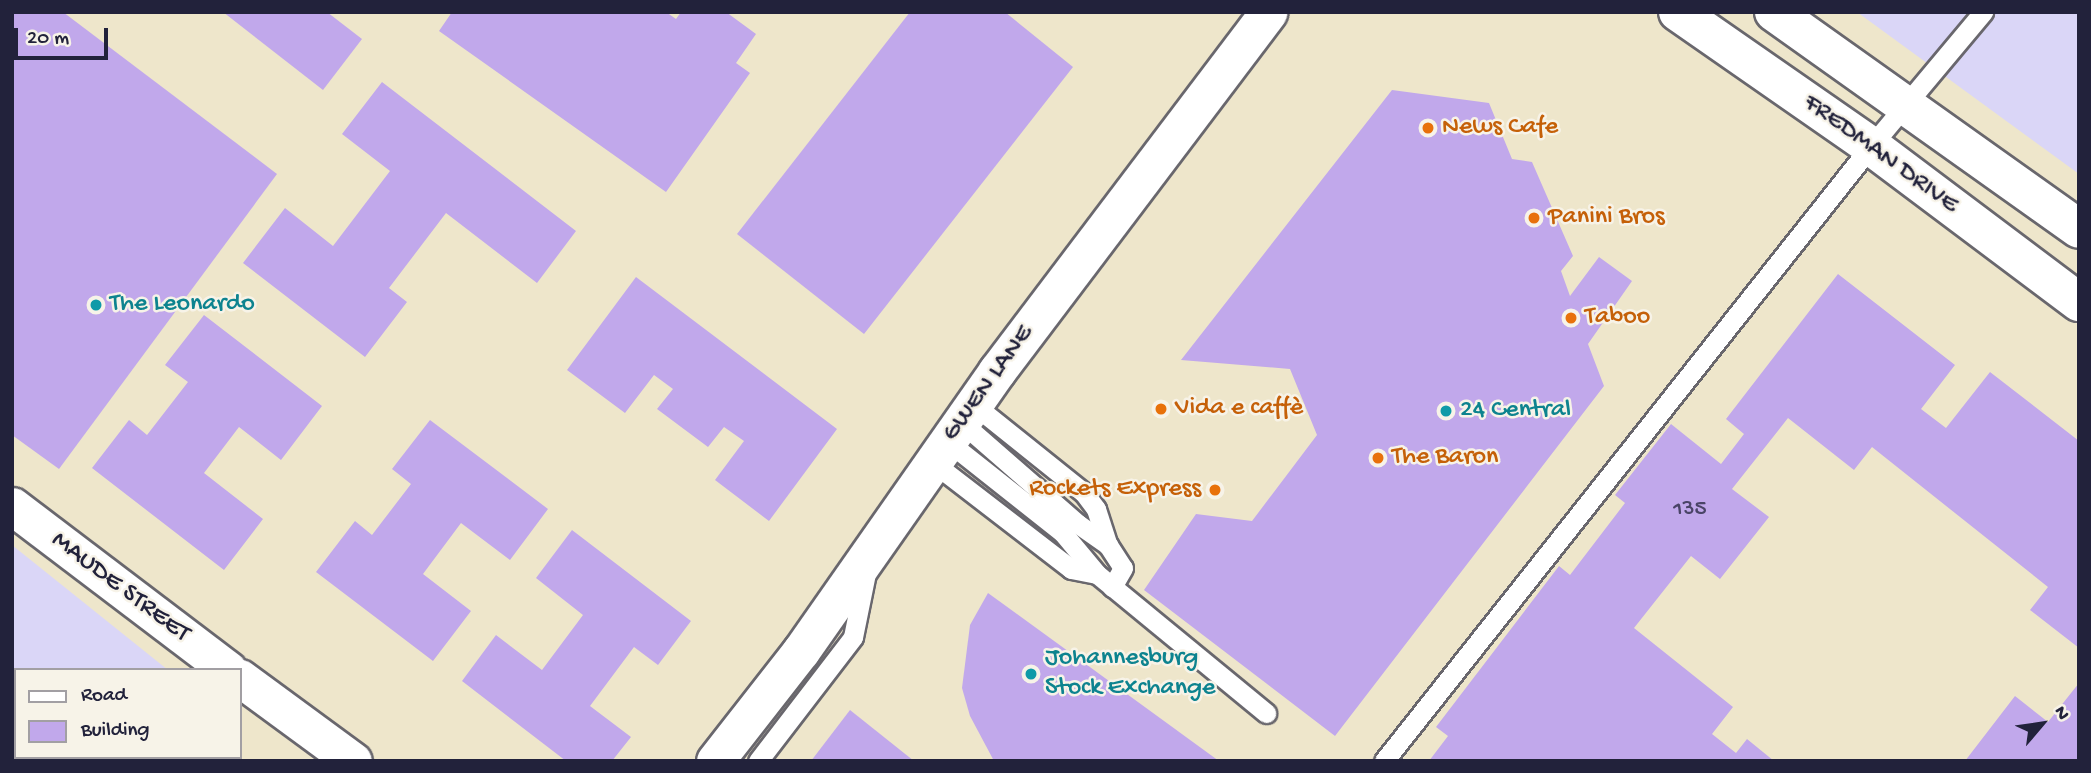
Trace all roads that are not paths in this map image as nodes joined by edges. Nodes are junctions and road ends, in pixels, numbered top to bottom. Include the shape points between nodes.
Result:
1 (1269, 12) edge
2 (1678, 12) edge
3 (1774, 12) edge
4 (1983, 12) edge
5 (1908, 106) junction
6 (1871, 146) junction
7 (2079, 229) edge
8 (2079, 302) edge
9 (953, 432) junction
10 (12, 506) edge
11 (1108, 545) junction
12 (870, 549) junction
13 (1105, 580) junction
14 (225, 668) edge
15 (242, 679) edge
16 (1266, 713) dead end
17 (353, 761) edge
18 (715, 761) edge
19 (758, 761) edge
20 (1384, 761) edge

1 - 9 street, GWEN LANE
2 - 6 street, FREDMAN DRIVE
3 - 5 street
4 - 5 lane
5 - 6 lane
5 - 7 street
6 - 8 street, FREDMAN DRIVE
6 - 20 lane
9 - 11 lane
9 - 11 lane via 1084,494 1096,509
9 - 12 street, GWEN LANE
9 - 13 lane via 1071,569
10 - 14 street, MAUDE STREET
11 - 13 lane via 1123,568
12 - 18 street, GWEN LANE via 801,650
12 - 19 lane via 853,637
13 - 16 lane
15 - 17 street

